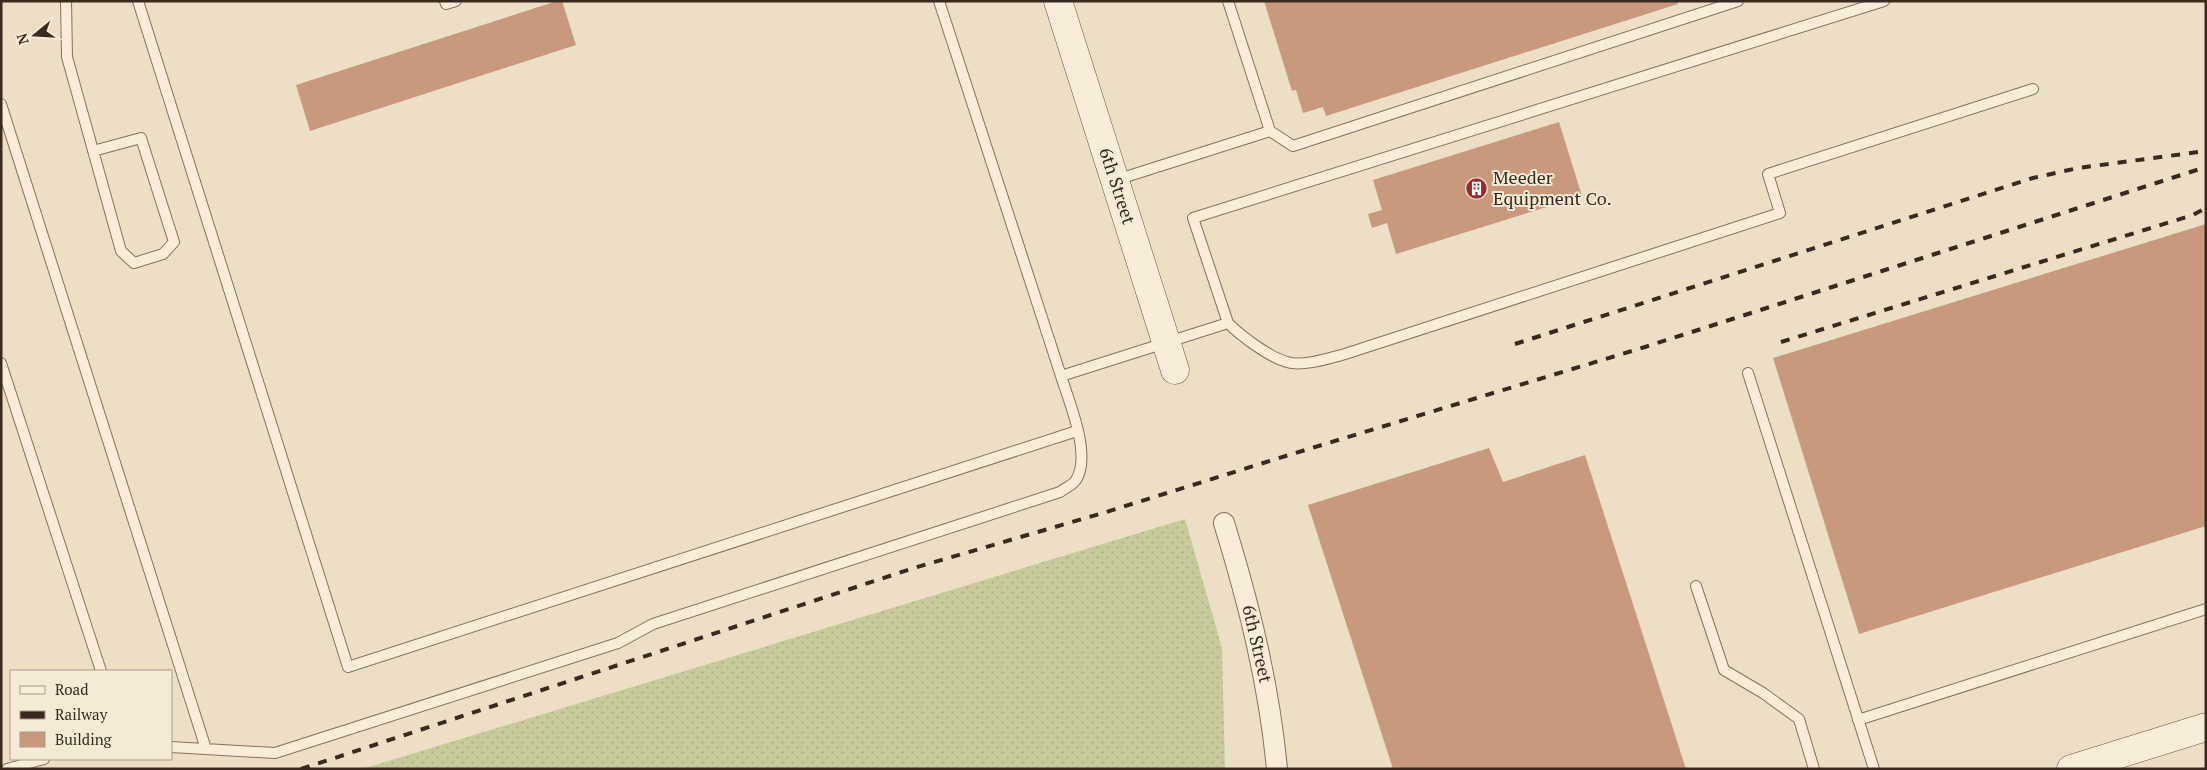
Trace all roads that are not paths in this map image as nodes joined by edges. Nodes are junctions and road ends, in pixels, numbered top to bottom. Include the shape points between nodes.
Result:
1 (66, 1) edge
2 (138, 1) edge
3 (445, 1) edge
4 (456, 1) edge
5 (940, 1) edge
6 (1058, 1) edge
7 (1228, 1) edge
8 (1738, 1) edge
9 (1884, 1) edge
10 (2034, 90) dead end
11 (1, 104) edge
12 (1270, 131) junction
13 (93, 151) junction
14 (1115, 181) junction
15 (1228, 323) junction
16 (1167, 342) junction
17 (1, 363) edge
18 (1175, 370) dead end
19 (1748, 373) dead end
20 (1061, 376) junction
21 (1077, 431) junction
22 (1224, 523) dead end
23 (1696, 586) dead end
24 (2206, 609) edge
25 (102, 670) edge
26 (1858, 720) junction
27 (2206, 727) edge
28 (172, 746) edge
29 (206, 749) junction
30 (40, 760) edge
31 (2083, 767) edge
32 (7, 769) edge
33 (1277, 769) edge
34 (1814, 769) edge
35 (1874, 769) edge

1 - 13 lane via 68,57
2 - 21 lane via 348,666
3 - 4 lane via 446,4
5 - 20 lane
6 - 14 street, 6th Street
7 - 12 lane
8 - 12 lane via 1293,146
9 - 15 lane via 1194,218
10 - 15 lane via 1768,174 1780,213 1345,354 1315,362 1287,363 1243,338
11 - 29 lane
12 - 14 lane
13 - 13 lane via 141,138 174,242 162,254 134,263 121,251
14 - 16 street, 6th Street
15 - 16 lane
16 - 18 street, 6th Street
16 - 20 lane
17 - 25 lane
19 - 26 lane
20 - 21 lane
21 - 29 lane via 1082,462 1076,481 1060,492 653,624 618,643 275,753
22 - 33 street, 6th Street via 1258,646
23 - 34 lane via 1724,670 1799,719
24 - 26 lane
26 - 35 lane
27 - 31 street
28 - 29 lane
30 - 32 lane

